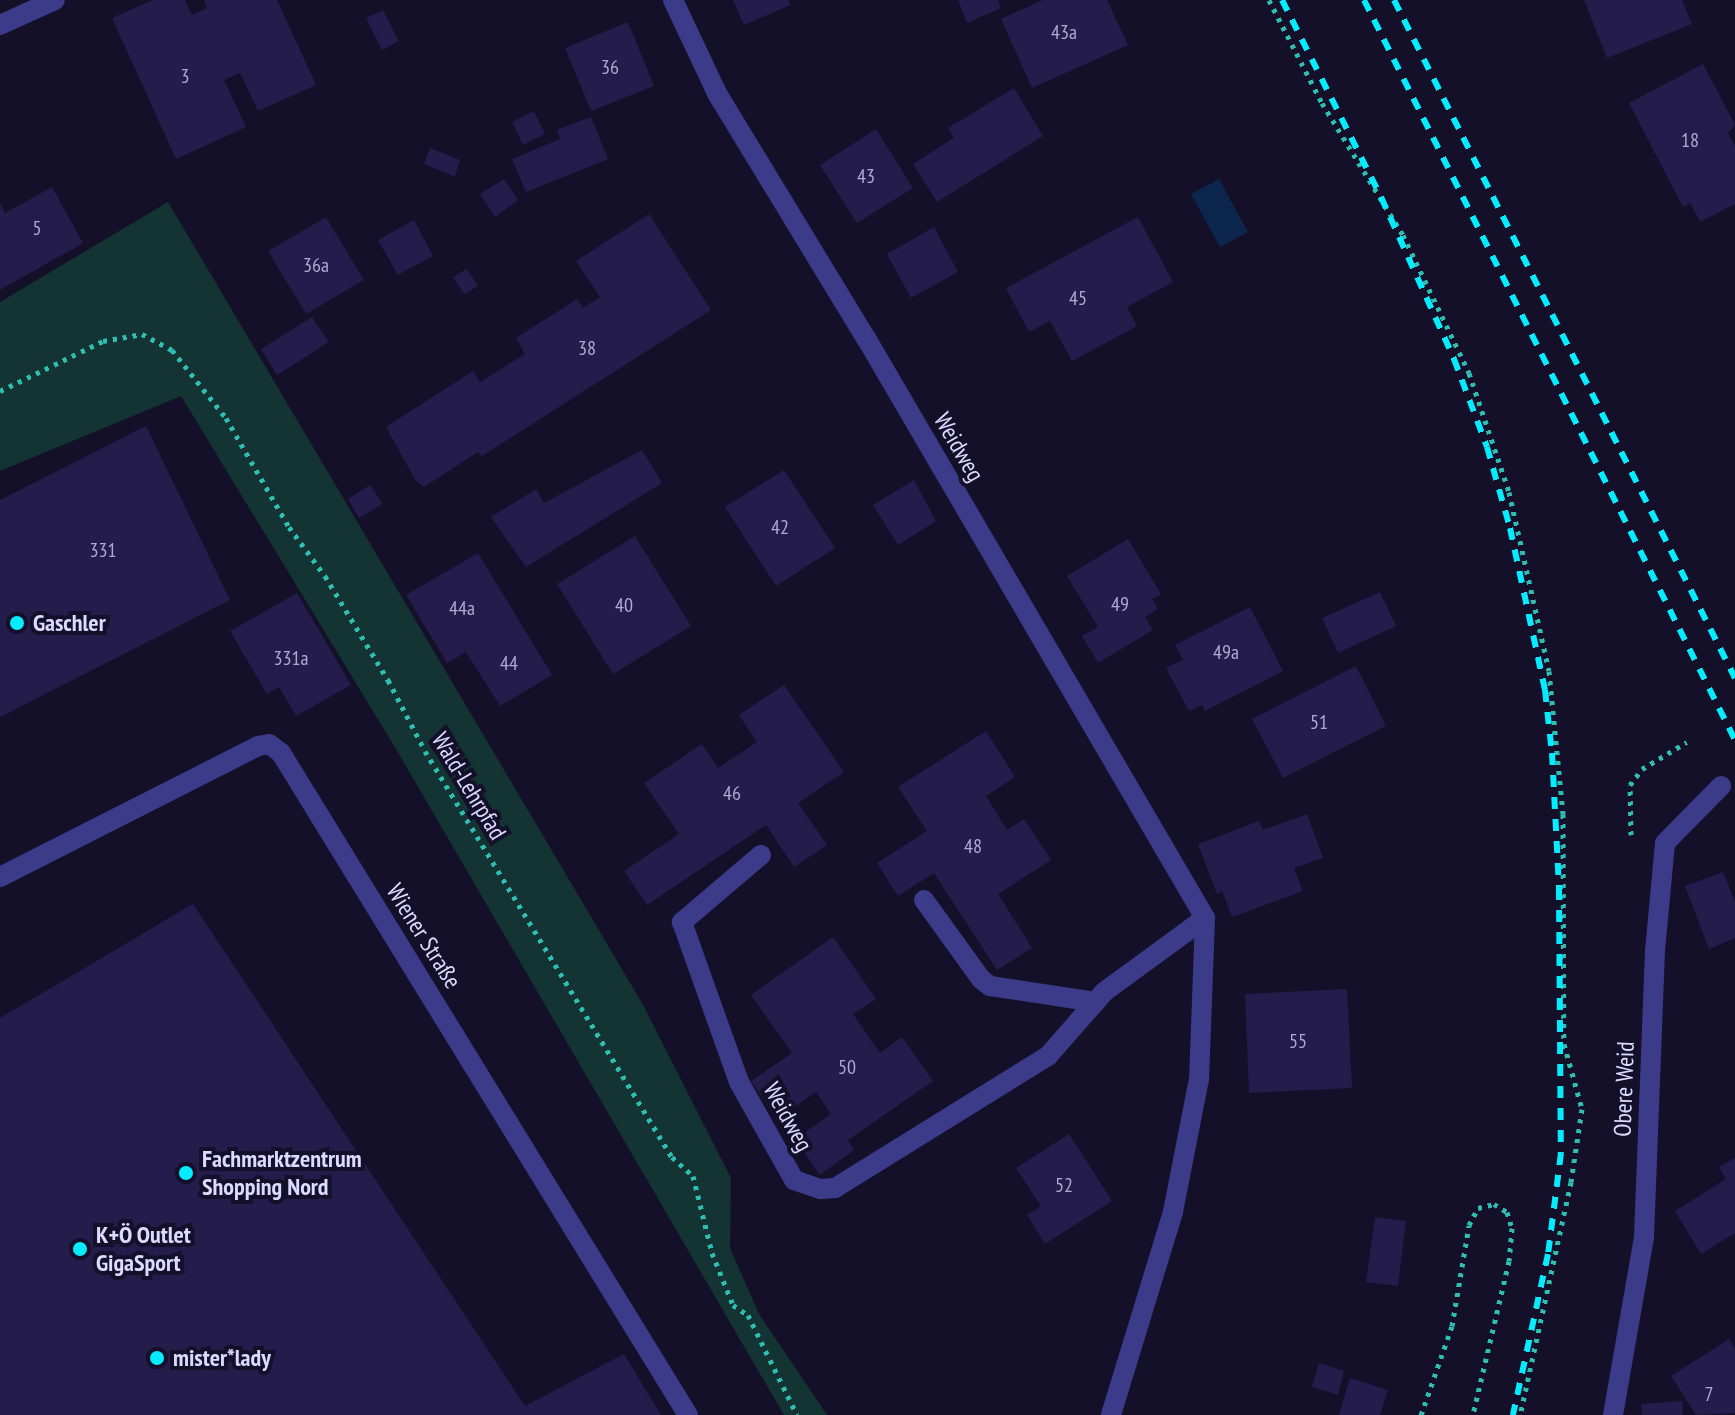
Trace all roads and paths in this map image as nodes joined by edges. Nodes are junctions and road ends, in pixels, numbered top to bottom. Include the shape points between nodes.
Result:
1 (55, 0) edge
2 (673, 0) edge
3 (1269, 0) edge
4 (0, 25) edge
5 (0, 391) edge
6 (1721, 786) dead end
7 (761, 855) dead end
8 (0, 877) edge
9 (924, 900) dead end
10 (1205, 918) junction
11 (1096, 1002) junction
12 (688, 1415) edge
13 (797, 1415) edge
14 (1111, 1415) edge
15 (1421, 1415) edge
16 (1473, 1415) edge
17 (1520, 1415) edge
18 (1613, 1415) edge

1 - 4 street
2 - 10 street, Weidweg via 718,95
3 - 17 path via 1322,103 1403,235 1469,373 1509,492 1549,671 1563,814 1564,1044 1582,1109
5 - 13 path, Wald-Lehrpfad via 103,341 142,334 172,350 226,418 672,1157 693,1176 712,1253 733,1305 748,1315
6 - 18 street, Obere Weid via 1665,843 1655,951 1644,1237
7 - 11 street, Weidweg via 682,922 739,1082 794,1180 805,1186 835,1188 1048,1056
8 - 12 street, Wiener Straße via 258,746 269,744 281,753
9 - 11 street via 990,986
10 - 11 street, Weidweg
10 - 14 street via 1199,1079 1173,1212
15 - 16 path via 1452,1326 1469,1225 1478,1208 1494,1204 1507,1212 1512,1228 1509,1261

